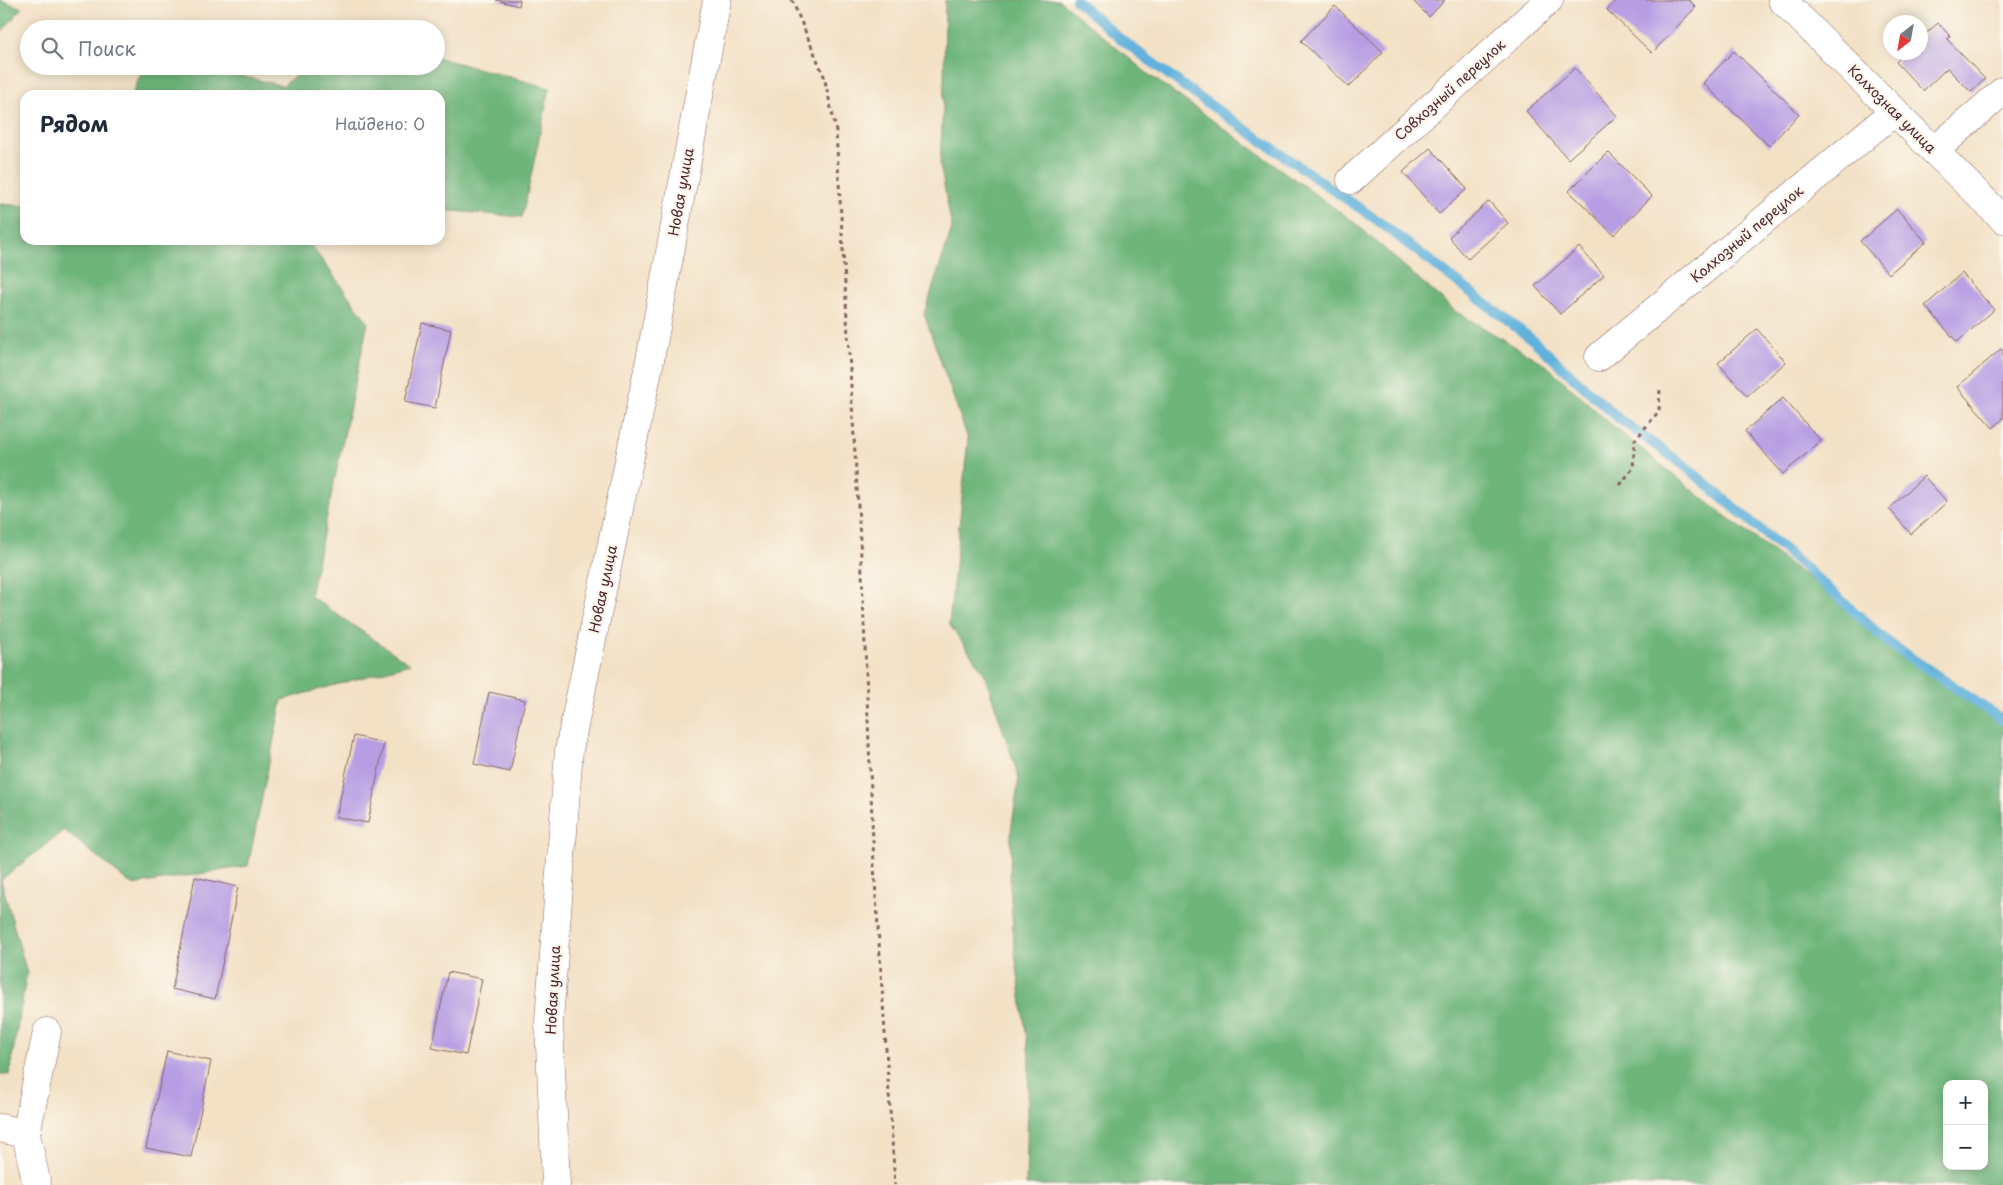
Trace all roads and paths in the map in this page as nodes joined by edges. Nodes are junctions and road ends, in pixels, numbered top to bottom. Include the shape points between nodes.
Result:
1 (716, 0) edge
2 (792, 0) edge
3 (1550, 0) edge
4 (1782, 0) edge
5 (2003, 92) edge
6 (1895, 112) junction
7 (1934, 151) junction
8 (1351, 180) dead end
9 (2003, 219) edge
10 (1599, 357) dead end
11 (1660, 388) dead end
12 (1620, 485) dead end
13 (48, 1032) dead end
14 (13, 1131) edge
15 (37, 1185) edge
16 (556, 1185) edge
17 (895, 1185) edge

1 - 16 street, Новая улица via 650,365 569,750 549,1020
2 - 17 path via 824,76 836,131 862,573 874,866
3 - 8 street, Совхозный переулок
4 - 6 street, Колхозная улица
5 - 7 street
6 - 7 street, Колхозная улица
6 - 10 street, Колхозный переулок
7 - 9 street, Колхозная улица
11 - 12 path via 1659,412 1635,440 1633,468
13 - 14 street
14 - 15 street

